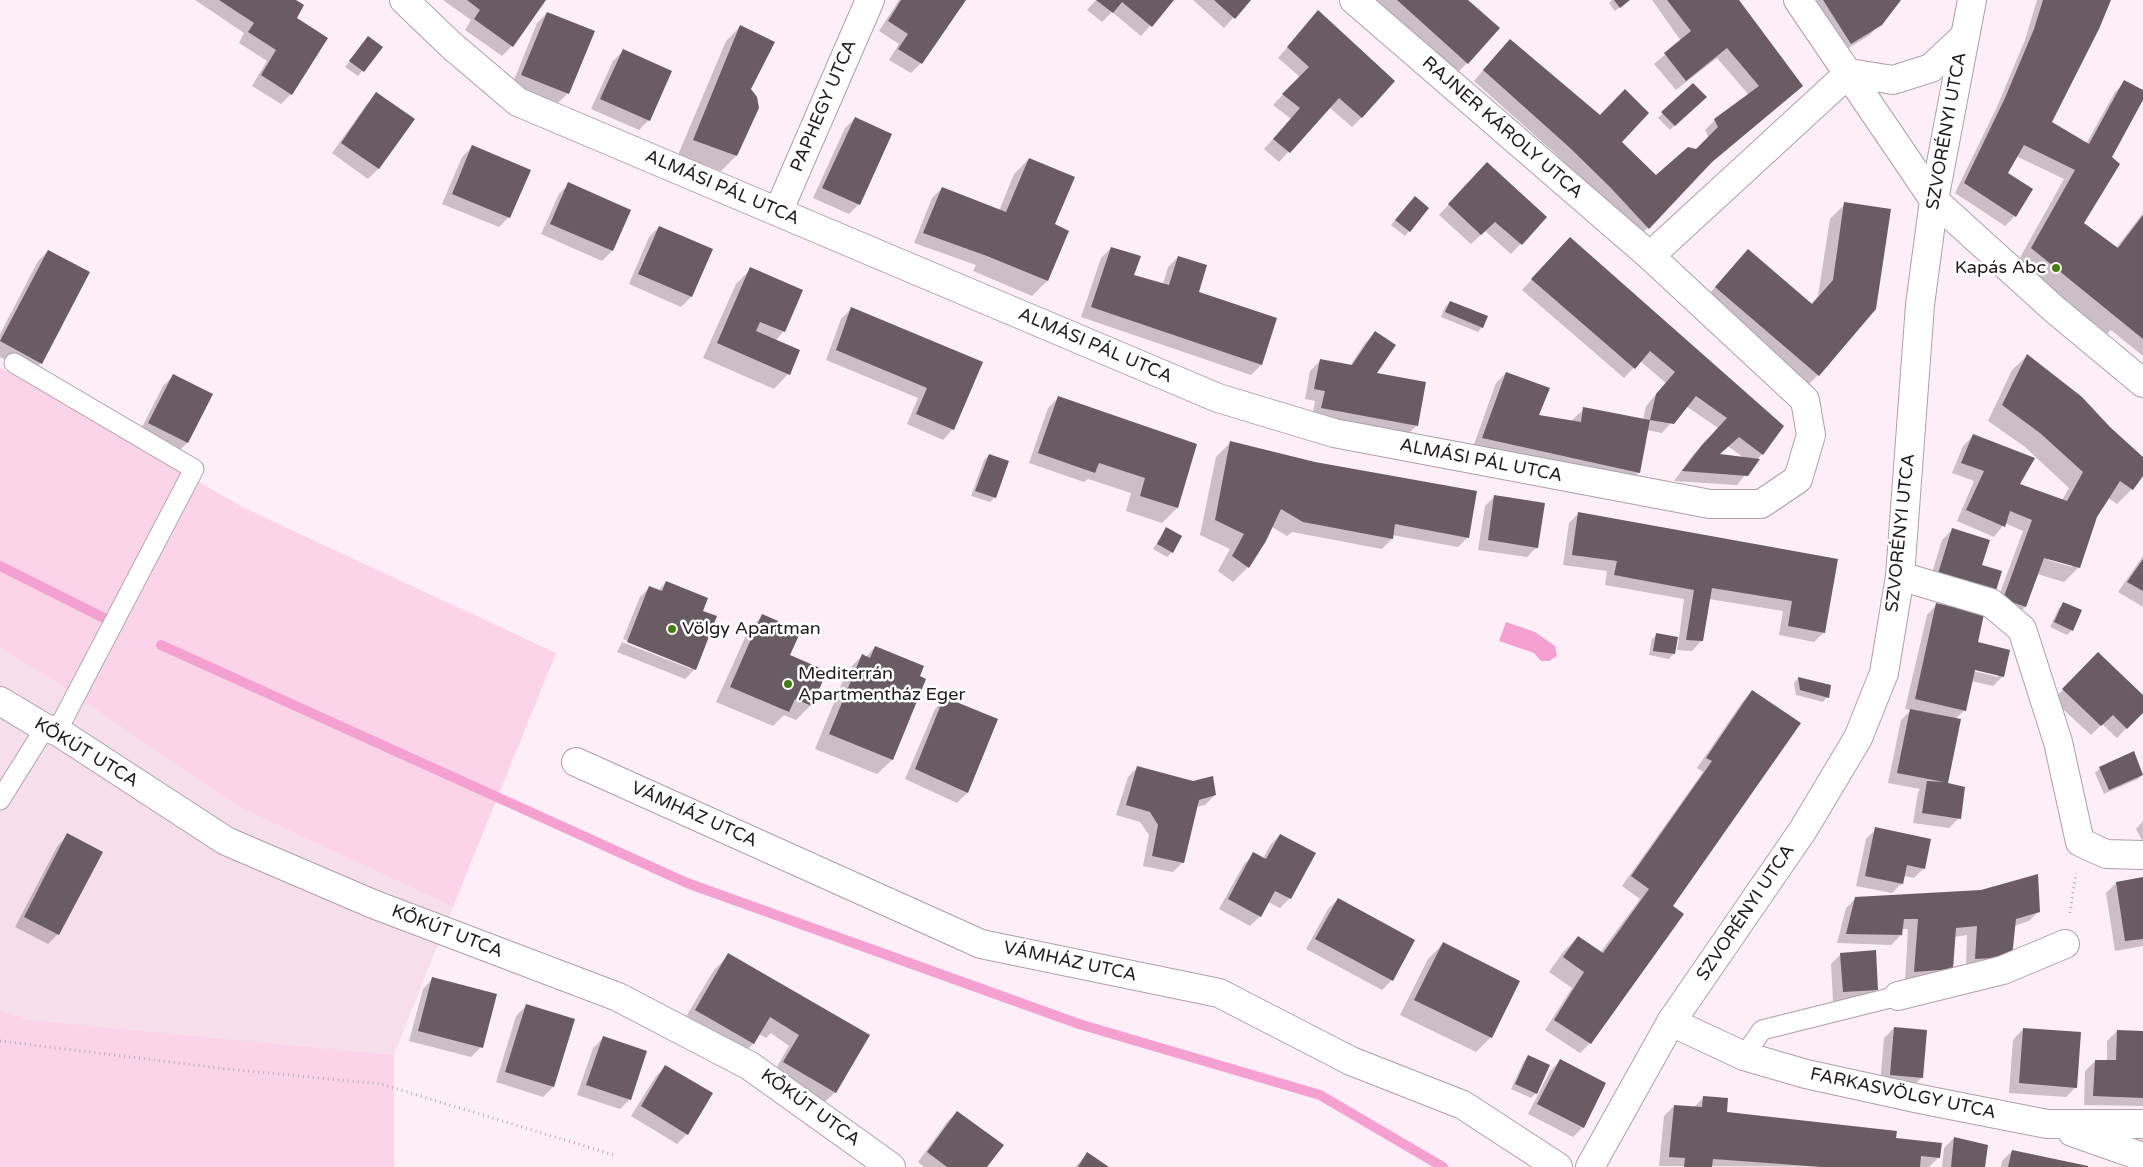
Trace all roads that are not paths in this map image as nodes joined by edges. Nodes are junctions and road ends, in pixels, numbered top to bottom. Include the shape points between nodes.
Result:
1 (404, 0) edge
2 (870, 0) edge
3 (1354, 0) edge
4 (1798, 0) edge
5 (1972, 0) edge
6 (1964, 37) junction
7 (1849, 73) junction
8 (1934, 200) junction
9 (778, 212) junction
10 (1650, 256) junction
11 (14, 363) dead end
12 (2143, 383) edge
13 (1811, 435) joint
14 (1900, 576) junction
15 (0, 701) edge
16 (51, 729) junction
17 (576, 762) dead end
18 (0, 800) edge
19 (2143, 855) edge
20 (2066, 944) road end
21 (1898, 996) joint
22 (1672, 1022) junction
23 (1744, 1056) junction
24 (2047, 1124) junction
25 (2143, 1124) edge
26 (2143, 1157) edge
27 (891, 1167) edge
28 (1558, 1167) edge
29 (1590, 1167) edge

1 - 9 street, ALMÁSI PÁL UTCA via 518,102
2 - 9 street, PAPHEGY UTCA
3 - 10 street, RAJNER KÁROLY UTCA
4 - 7 street
5 - 6 street, SZVORÉNYI UTCA
6 - 7 street via 1931,68 1893,80
6 - 8 street, SZVORÉNYI UTCA
7 - 8 street
7 - 10 street
8 - 12 street via 2054,309
8 - 14 street, SZVORÉNYI UTCA via 1920,305
9 - 13 street, ALMÁSI PÁL UTCA via 1218,398 1334,433 1710,504 1761,504 1798,479
10 - 13 street, RAJNER KÁROLY UTCA via 1805,400
11 - 16 lane via 194,469 106,637
14 - 19 street via 1991,603 2022,629 2058,742 2080,842 2106,854
14 - 22 street, SZVORÉNYI UTCA via 1884,673 1858,738 1803,830
15 - 16 street, KŐKÚT UTCA
16 - 18 lane
16 - 27 street, KŐKÚT UTCA via 226,841 373,904 618,997 750,1066
17 - 28 street, VÁMHÁZ UTCA via 981,944 1219,993 1351,1061 1463,1105
20 - 21 street via 2003,970
21 - 23 lane via 1762,1030
22 - 23 street, FARKASVÖLGY UTCA
22 - 29 street, SZVORÉNYI UTCA
23 - 24 street, FARKASVÖLGY UTCA via 1920,1100
24 - 25 street, FARKASVÖLGY UTCA
24 - 26 street

